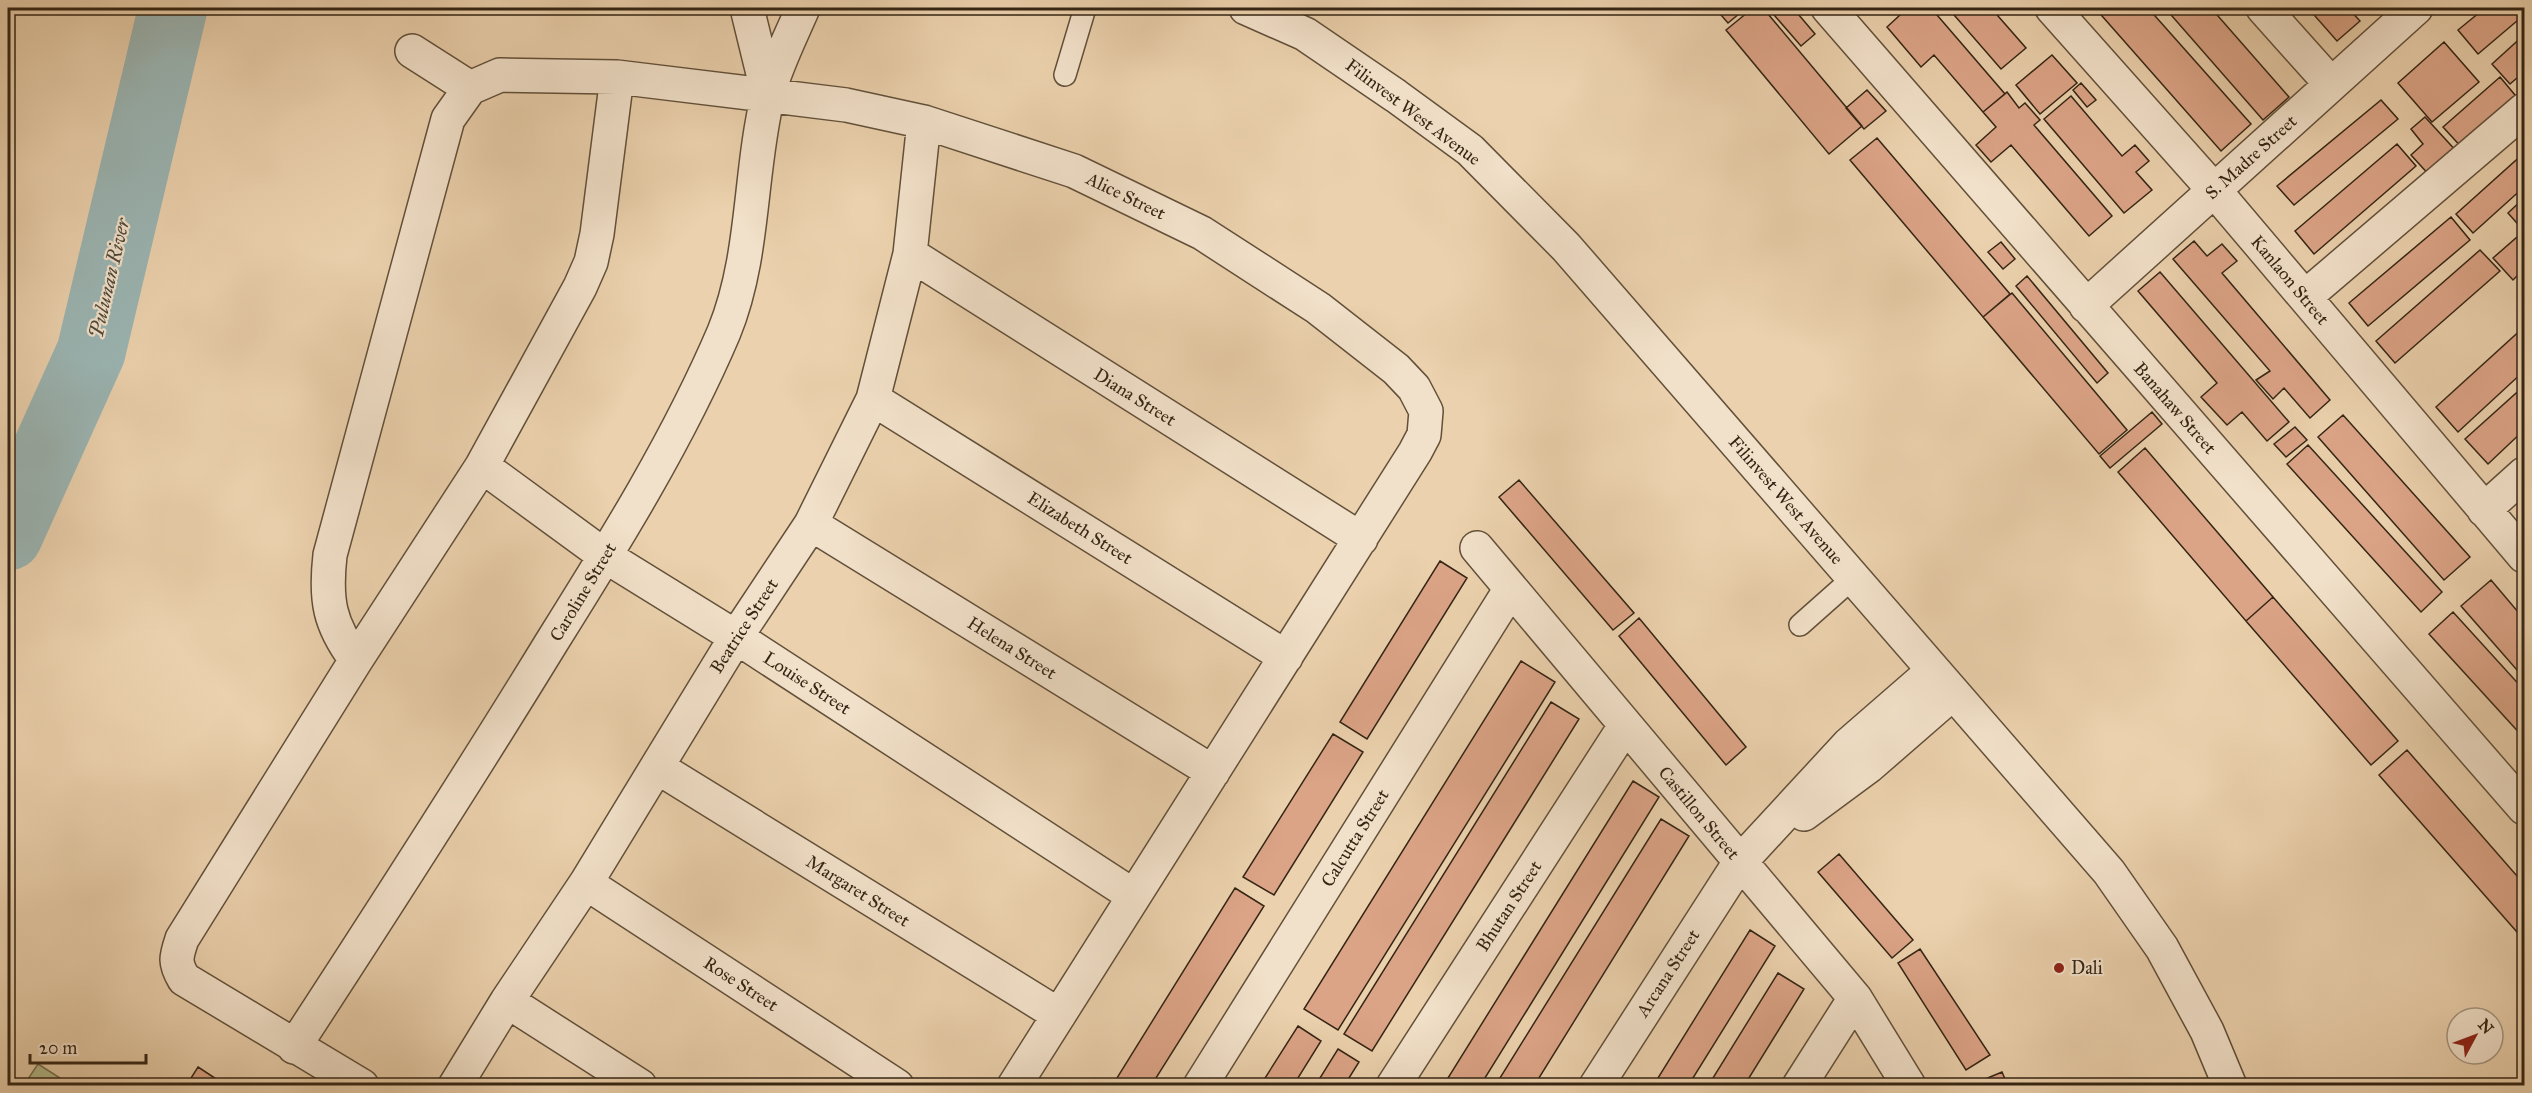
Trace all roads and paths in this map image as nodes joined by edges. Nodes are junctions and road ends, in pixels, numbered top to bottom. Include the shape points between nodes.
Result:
1 (747, 8) edge
2 (803, 8) edge
3 (1085, 8) edge
4 (1246, 8) edge
5 (1828, 8) edge
6 (2052, 8) edge
7 (2263, 8) edge
8 (2416, 8) edge
9 (412, 51) dead end
10 (1065, 75) dead end
11 (617, 77) junction
12 (2331, 84) junction
13 (470, 88) junction
14 (768, 94) junction
15 (2524, 110) edge
16 (924, 122) junction
17 (2214, 190) junction
18 (909, 254) junction
19 (2305, 297) junction
20 (2086, 306) junction
21 (873, 399) junction
22 (482, 466) junction
23 (2524, 474) edge
24 (2484, 510) junction
25 (811, 524) junction
26 (1361, 539) junction
27 (1478, 548) dead end
28 (605, 556) junction
29 (2524, 556) edge
30 (1853, 578) junction
31 (1510, 590) junction
32 (1800, 625) dead end
33 (736, 637) junction
34 (1286, 657) junction
35 (356, 660) junction
36 (1943, 682) junction
37 (1625, 726) junction
38 (657, 767) junction
39 (1213, 772) junction
40 (2524, 808) edge
41 (1740, 862) junction
42 (586, 883) junction
43 (1134, 896) junction
44 (1855, 998) junction
45 (507, 1001) junction
46 (1059, 1015) junction
47 (294, 1047) junction
48 (362, 1086) edge
49 (455, 1086) edge
50 (640, 1086) edge
51 (897, 1086) edge
52 (1014, 1086) edge
53 (1200, 1086) edge
54 (1393, 1086) edge
55 (1596, 1086) edge
56 (1799, 1086) edge
57 (1909, 1086) edge
58 (2230, 1086) edge

1 - 14 street
2 - 14 street
3 - 10 lane
4 - 30 street, Filinvest West Avenue via 1305,34 1470,150 1566,247
5 - 20 street, Banahaw Street
6 - 17 street, Kanlaon Street
7 - 12 street
8 - 12 street, S. Madre Street
9 - 13 street
11 - 13 street, Alice Street via 500,75
11 - 14 street, Alice Street
11 - 22 street via 591,262
12 - 17 street, S. Madre Street
13 - 35 street via 448,119 330,555 330,609 340,638
14 - 16 street, Alice Street
14 - 28 street, Caroline Street via 747,244 725,330 673,436
15 - 19 street
16 - 18 street, Beatrice Street
16 - 26 street, Alice Street via 1074,171 1202,233 1318,308 1396,369 1414,388 1426,411 1424,435
17 - 19 street, Kanlaon Street
17 - 20 street, S. Madre Street
18 - 21 street, Beatrice Street
18 - 26 street, Diana Street
19 - 24 street, Kanlaon Street
20 - 40 street, Banahaw Street
21 - 25 street, Beatrice Street
21 - 34 street, Elizabeth Street
22 - 28 street, Louise Street
22 - 35 street
23 - 24 street
24 - 29 street, Kanlaon Street
25 - 33 street, Beatrice Street
25 - 39 street, Helena Street
26 - 34 street
27 - 31 street, Castillon Street
28 - 33 street, Louise Street
28 - 47 street, Caroline Street via 467,781
30 - 32 lane
30 - 36 street, Filinvest West Avenue
31 - 37 street, Castillon Street
31 - 53 street, Calcutta Street
33 - 38 street, Beatrice Street
33 - 43 street, Louise Street
34 - 39 street
35 - 47 street via 182,939 177,953 176,966 184,980
36 - 41 street via 1869,766
36 - 58 street, Filinvest West Avenue via 2109,872 2162,948 2207,1031
37 - 41 street, Castillon Street
37 - 54 street, Bhutan Street
38 - 42 street, Beatrice Street
38 - 46 street, Margaret Street
39 - 43 street
41 - 44 street, Castillon Street
41 - 55 street, Arcana Street
42 - 45 street, Beatrice Street
42 - 51 street, Rose Street
43 - 46 street
44 - 56 street
44 - 57 street, Castillon Street
45 - 49 street, Beatrice Street
45 - 50 street
46 - 52 street
47 - 48 street

